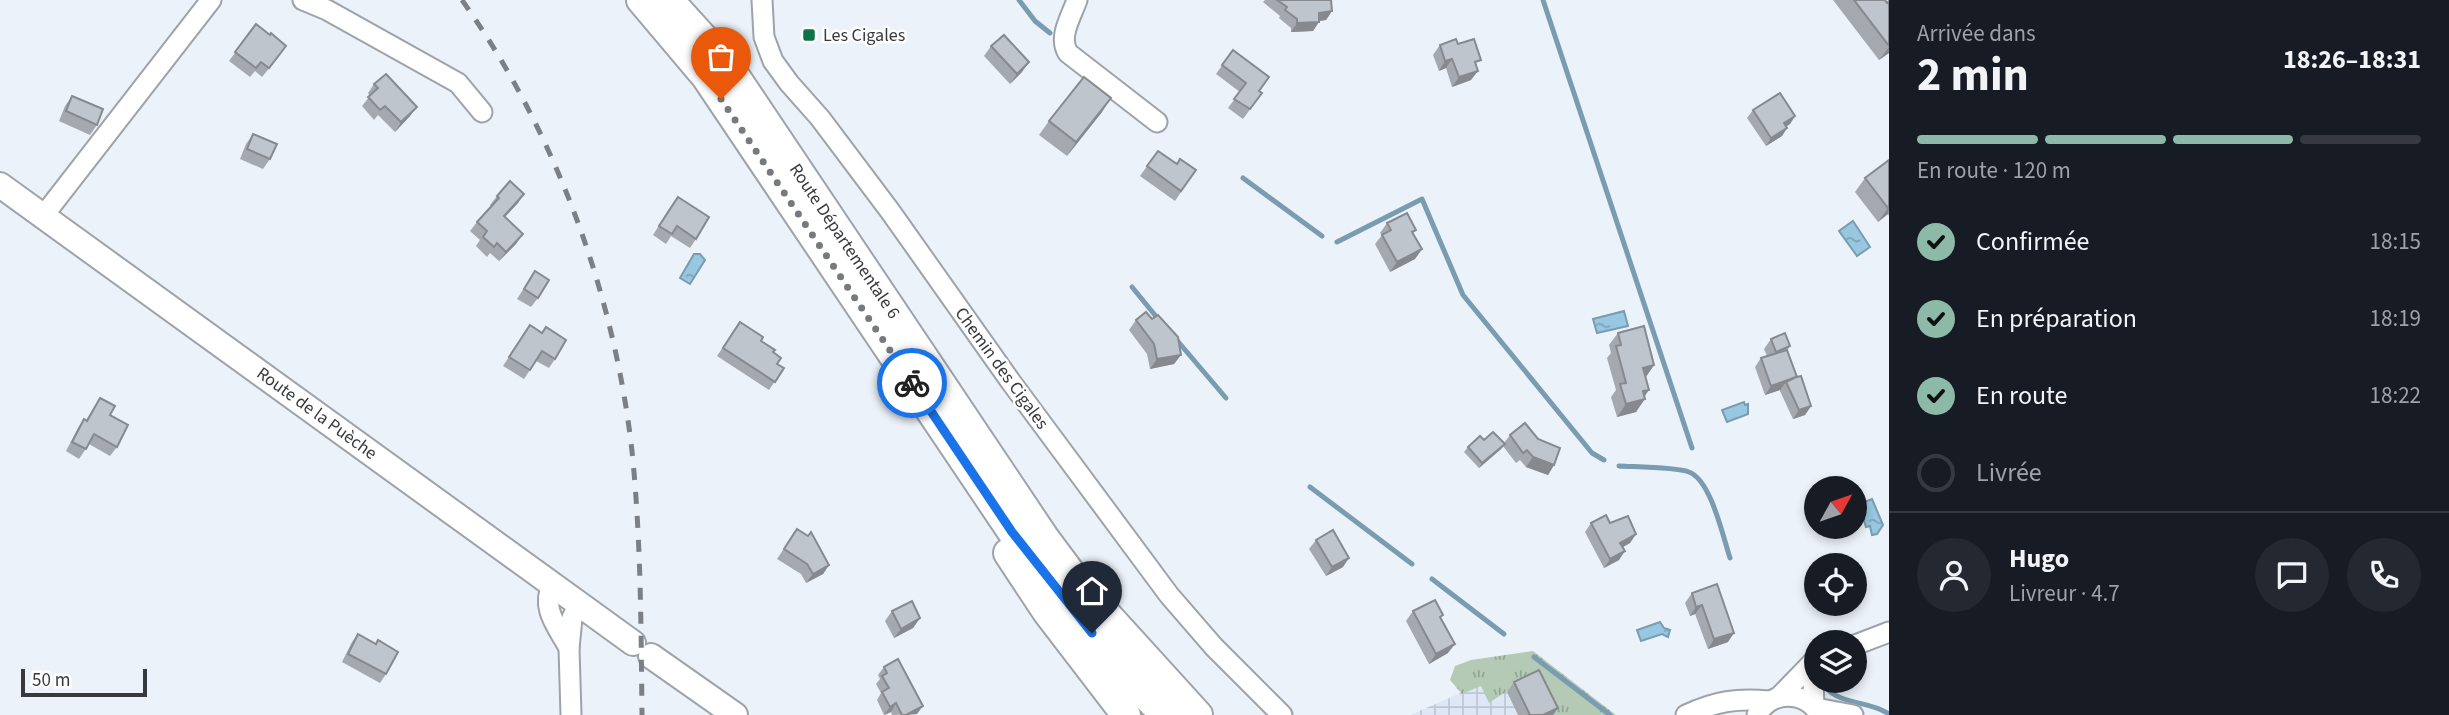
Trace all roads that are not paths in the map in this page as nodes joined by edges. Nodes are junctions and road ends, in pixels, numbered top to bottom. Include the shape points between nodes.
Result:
1 (211, 0) edge
2 (303, 0) edge
3 (641, 0) edge
4 (669, 0) edge
5 (762, 0) edge
6 (1077, 0) edge
7 (482, 112) dead end
8 (1157, 122) dead end
9 (0, 185) edge
10 (44, 215) junction
11 (900, 365) junction
12 (553, 583) junction
13 (1079, 584) junction
14 (579, 603) junction
15 (1889, 632) edge
16 (1867, 640) edge
17 (569, 649) junction
18 (1804, 670) edge
19 (1768, 704) edge
20 (1817, 710) edge
21 (572, 715) edge
22 (735, 715) edge
23 (1126, 715) edge
24 (1165, 715) edge
25 (1198, 715) edge
26 (1217, 715) edge
27 (1282, 715) edge
28 (1687, 715) edge
29 (1731, 715) edge
30 (1853, 715) edge

1 - 10 street
2 - 7 street via 458,83
3 - 11 highway, Route Départementale 6 via 706,77
4 - 13 highway, Route Départementale 6 via 727,64
5 - 27 street, Chemin des Cigales via 764,37 773,61 789,83 890,211 1169,595
6 - 8 street via 1064,37 1068,54
9 - 10 main road, Route de la Puèche
10 - 12 main road, Route de la Puèche
11 - 23 highway via 1004,547
11 - 24 highway, Route Départementale 6 via 1012,532 1124,674
12 - 14 main road, Route de la Puèche
12 - 17 street via 548,607
13 - 25 highway, Route Départementale 6
13 - 26 highway
14 - 17 street via 572,618
14 - 22 main road, Route de la Puèche
15 - 16 street
17 - 21 street
18 - 19 street
19 - 20 street via 1797,697
19 - 28 street via 1734,699
20 - 30 street
28 - 29 street via 1710,711

